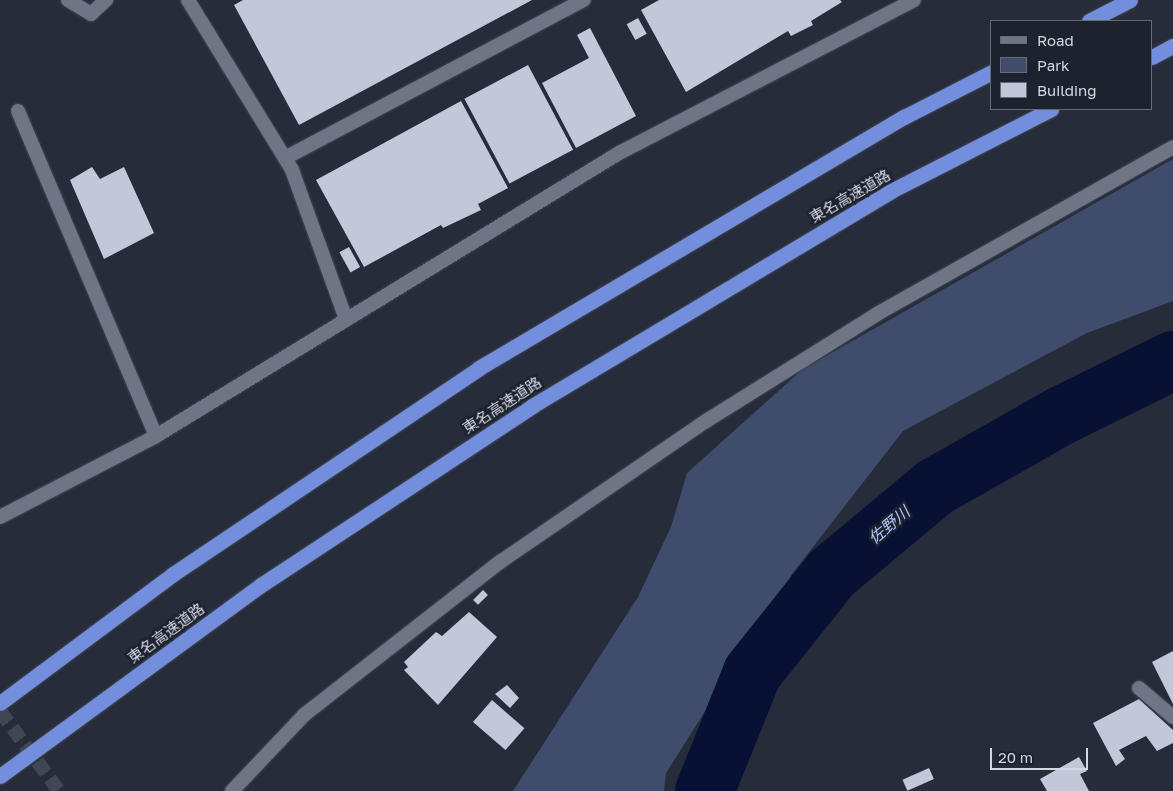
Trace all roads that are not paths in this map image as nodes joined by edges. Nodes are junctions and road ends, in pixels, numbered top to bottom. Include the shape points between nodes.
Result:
1 (68, 0) edge
2 (106, 0) edge
3 (188, 0) edge
4 (584, 0) edge
5 (914, 0) edge
6 (1130, 0) edge
7 (1091, 20) edge
8 (1173, 46) edge
9 (1153, 56) edge
10 (990, 73) edge
11 (1049, 110) edge
12 (18, 111) dead end
13 (1173, 146) edge
14 (284, 158) junction
15 (346, 319) junction
16 (156, 436) junction
17 (0, 517) edge
18 (1139, 688) dead end
19 (0, 703) edge
20 (1173, 716) edge
21 (0, 776) edge
22 (232, 791) edge

1 - 2 street via 92,14
3 - 14 street
4 - 14 street
5 - 15 street via 619,153
6 - 7 highway
8 - 9 highway
10 - 19 highway via 904,117 479,368 173,574
11 - 21 highway, 東名高速道路 via 891,192 532,406 261,585
12 - 16 street
13 - 22 street via 877,314 624,477 500,562 304,715
14 - 15 street
15 - 16 street
16 - 17 street
18 - 20 street

